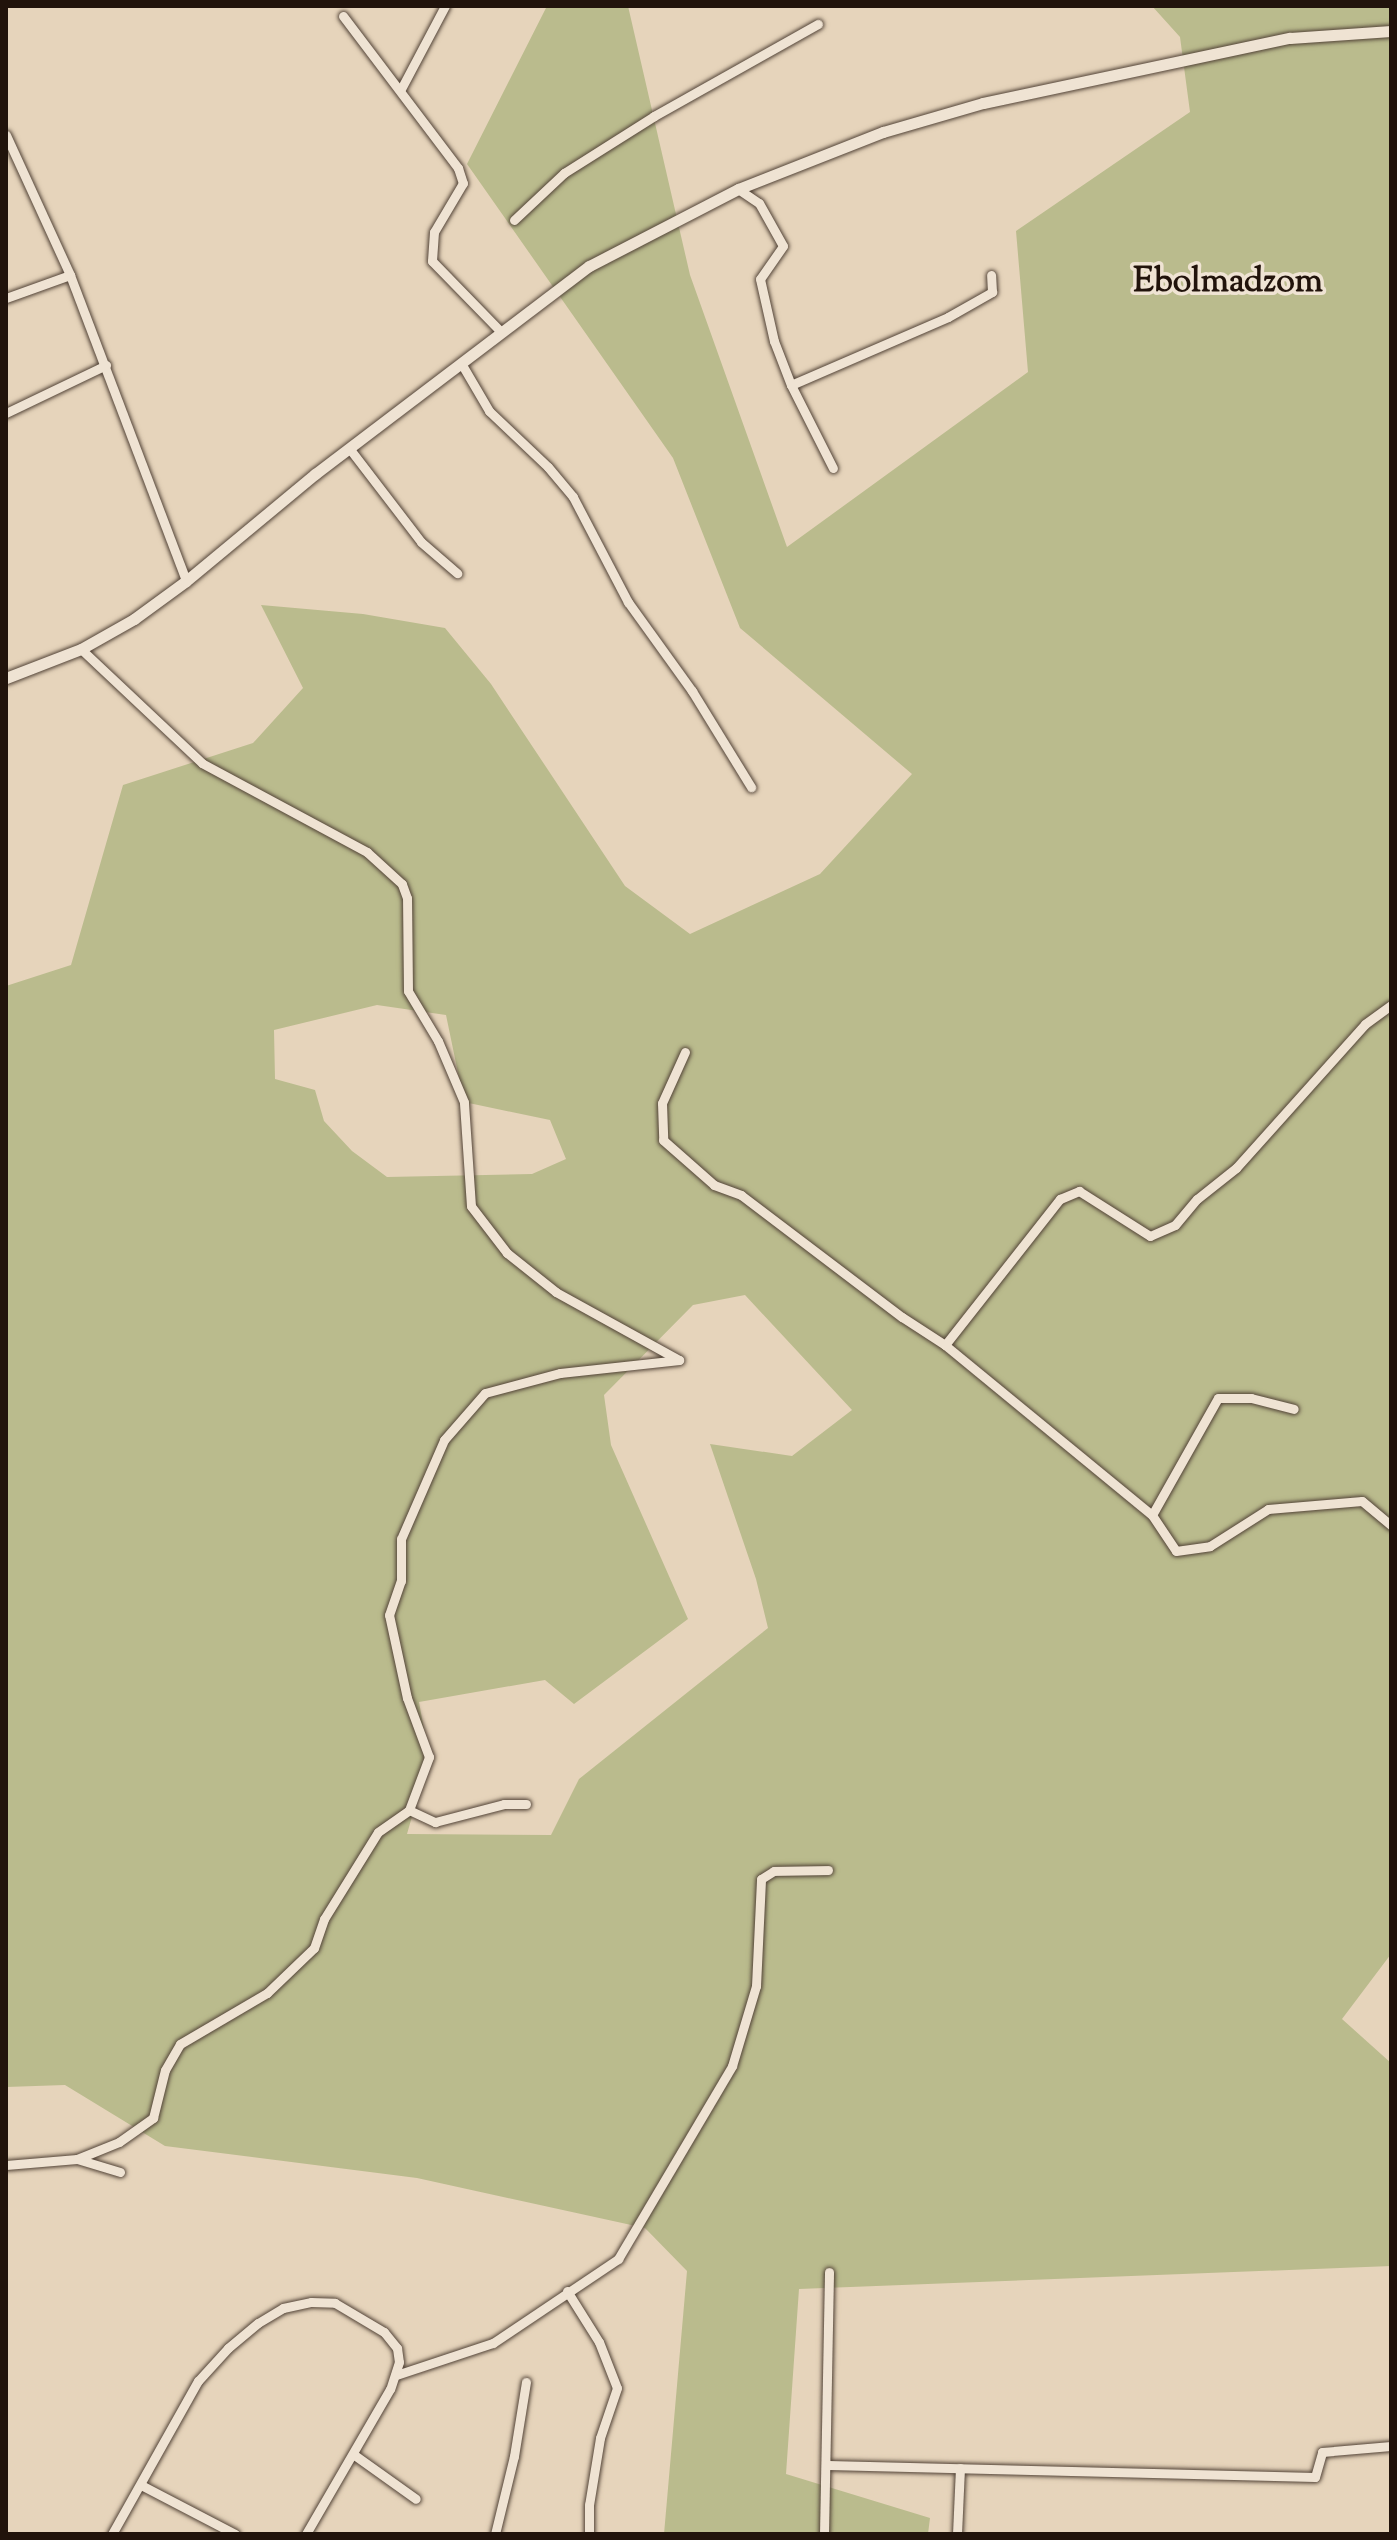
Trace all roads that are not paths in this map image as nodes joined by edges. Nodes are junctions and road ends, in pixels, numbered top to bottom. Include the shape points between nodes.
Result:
1 (445, 6) edge
2 (343, 16) dead end
3 (818, 24) dead end
4 (1391, 31) edge
5 (401, 89) junction
6 (6, 135) edge
7 (738, 189) junction
8 (514, 220) dead end
9 (70, 275) junction
10 (991, 275) dead end
11 (6, 298) edge
12 (501, 332) junction
13 (461, 363) junction
14 (106, 365) junction
15 (791, 385) junction
16 (6, 413) edge
17 (349, 448) junction
18 (833, 468) dead end
19 (457, 573) dead end
20 (186, 581) junction
21 (81, 649) junction
22 (6, 678) edge
23 (751, 787) dead end
24 (1391, 1005) edge
25 (685, 1052) dead end
26 (945, 1345) junction
27 (1294, 1409) dead end
28 (1152, 1515) junction
29 (1391, 1525) edge
30 (526, 1804) dead end
31 (409, 1810) junction
32 (828, 1870) dead end
33 (77, 2159) junction
34 (6, 2165) edge
35 (120, 2172) dead end
36 (829, 2272) dead end
37 (567, 2291) junction
38 (396, 2375) junction
39 (526, 2382) dead end
40 (1391, 2446) edge
41 (353, 2454) junction
42 (828, 2465) junction
43 (960, 2468) junction
44 (141, 2485) junction
45 (416, 2499) dead end
46 (112, 2534) edge
47 (235, 2534) edge
48 (306, 2534) edge
49 (495, 2534) edge
50 (589, 2534) edge
51 (824, 2534) edge
52 (957, 2534) edge

1 - 5 street
2 - 5 street
3 - 8 street via 564,173
4 - 7 street via 1290,38 983,103 883,132
5 - 12 street via 458,168 463,183 434,232 432,261
6 - 9 street
7 - 12 street via 589,266
7 - 15 street via 759,203 783,246 760,279
9 - 11 street
9 - 14 street
10 - 15 street via 992,292 948,317
12 - 13 street
13 - 17 street
13 - 23 street via 489,411 573,497 618,587 692,691
14 - 16 street
14 - 20 street
15 - 18 street
17 - 19 street via 421,542
17 - 20 street
20 - 21 street
21 - 22 street
21 - 31 street via 202,763 367,852 402,884 407,898 408,991 438,1041 464,1102 471,1206 507,1253 556,1292 679,1360 560,1373 485,1393 444,1440 401,1539 401,1581 389,1615 407,1698 429,1757
24 - 26 street via 1365,1024 1236,1168 1175,1225 1150,1236 1079,1191 1060,1199
25 - 26 street via 662,1103 663,1140 714,1185 741,1195
26 - 28 street
27 - 28 street via 1251,1398 1218,1398
28 - 29 street via 1176,1551 1210,1546 1268,1509 1362,1501
30 - 31 street via 504,1804 435,1822
31 - 33 street via 378,1832 324,1919 314,1948 267,1993 180,2044 165,2070 153,2118 119,2142
32 - 37 street via 774,1871 761,1879 756,1986 732,2066 618,2259
33 - 34 street
33 - 35 street
36 - 42 street
37 - 38 street via 493,2343
37 - 50 street via 599,2342 617,2388 600,2438
38 - 41 street
38 - 44 street via 397,2348 366,2319 335,2303 283,2308 228,2348 198,2381
39 - 49 street
40 - 43 street via 1322,2452 1315,2477
41 - 45 street
41 - 48 street
42 - 43 street
42 - 51 street
43 - 52 street
44 - 46 street
44 - 47 street

